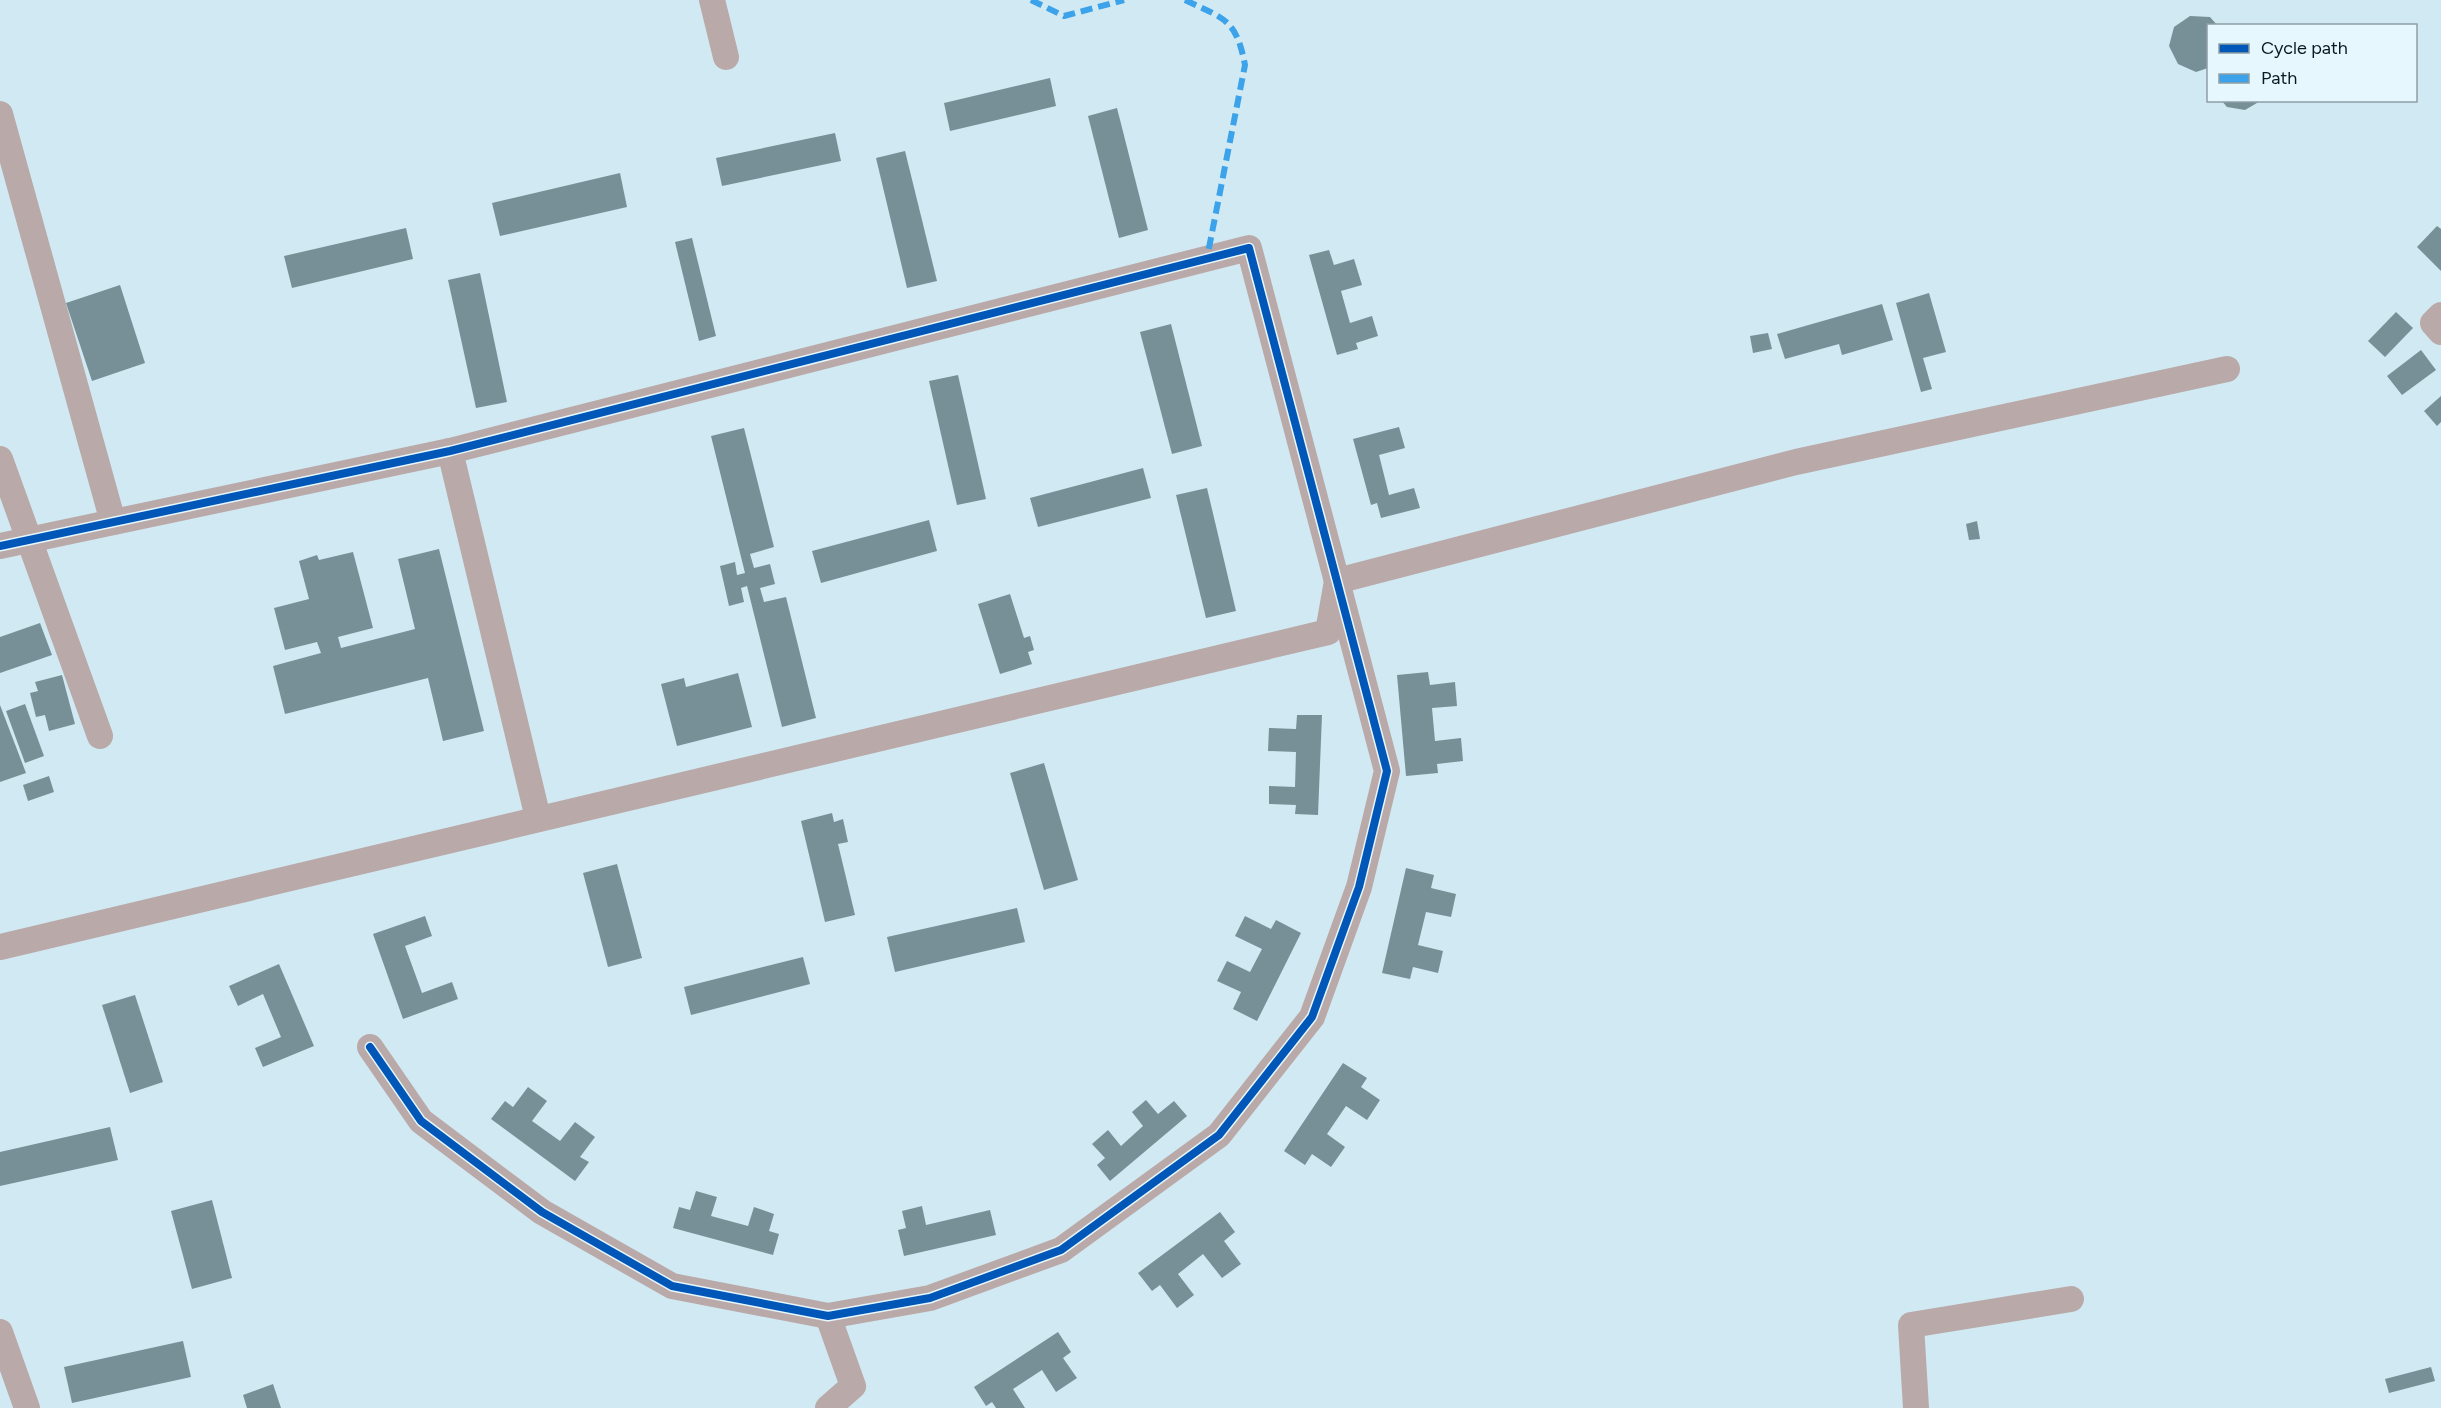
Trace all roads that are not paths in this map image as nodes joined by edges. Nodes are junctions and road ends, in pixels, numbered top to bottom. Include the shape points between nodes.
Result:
1 (712, 0) edge
2 (726, 57) dead end
3 (0, 114) edge
4 (2441, 315) edge
5 (2441, 332) edge
6 (2227, 369) dead end
7 (450, 451) junction
8 (0, 459) edge
9 (113, 522) junction
10 (29, 539) junction
11 (0, 546) edge
12 (1337, 581) junction
13 (100, 736) dead end
14 (538, 818) junction
15 (0, 947) edge
16 (370, 1047) dead end
17 (2071, 1299) dead end
18 (828, 1316) junction
19 (0, 1332) edge
20 (27, 1408) edge
21 (828, 1408) edge
22 (1916, 1408) edge

1 - 2 street
3 - 9 street
4 - 5 street via 2433,323
6 - 12 street via 1796,462
7 - 9 street
7 - 12 street via 1249,248
7 - 14 street
8 - 10 street
9 - 10 street
10 - 11 street
10 - 13 street
12 - 14 street via 1328,632
12 - 18 street via 1387,771 1359,887 1312,1017 1219,1135 1061,1250 930,1298
14 - 15 street
16 - 18 street via 421,1121 542,1212 672,1286
17 - 22 street via 1911,1325
18 - 21 street via 853,1386
19 - 20 street

